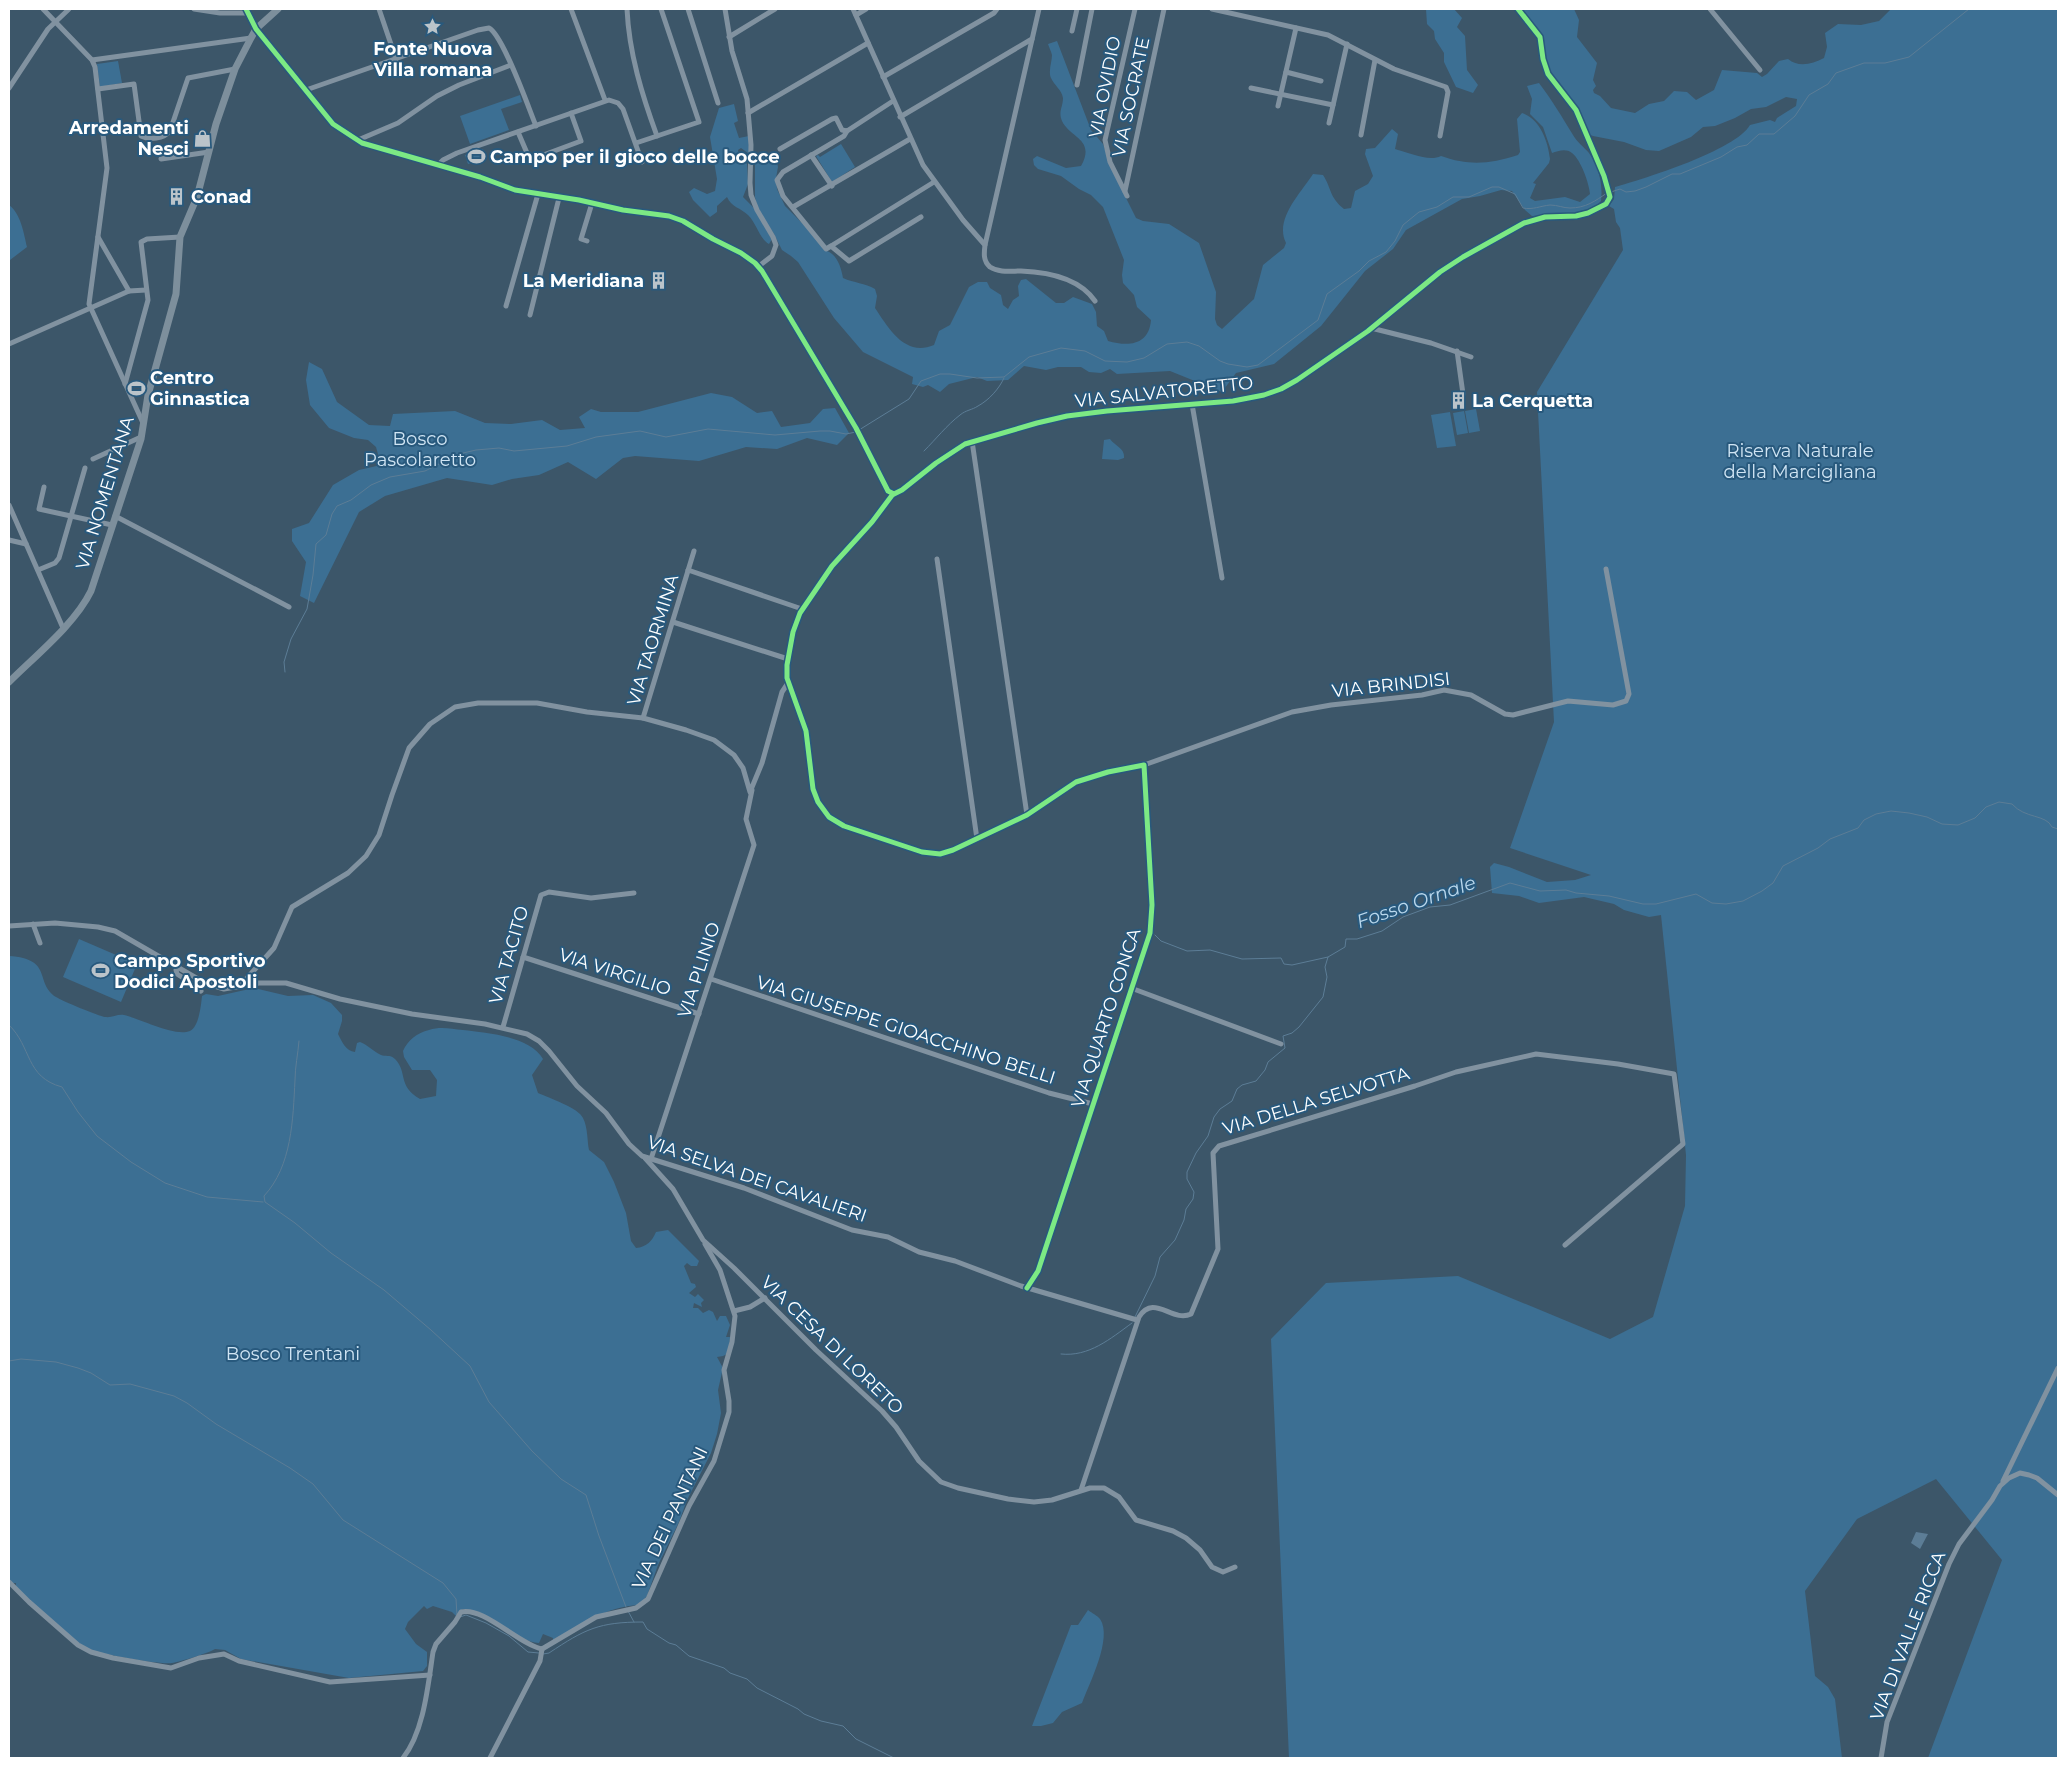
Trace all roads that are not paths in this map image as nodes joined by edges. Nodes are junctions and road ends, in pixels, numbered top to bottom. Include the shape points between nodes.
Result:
1 (43, 9) edge
2 (68, 9) edge
3 (194, 9) edge
4 (278, 9) edge
5 (379, 9) edge
6 (571, 9) edge
7 (627, 9) edge
8 (661, 9) edge
9 (688, 9) edge
10 (725, 9) edge
11 (775, 9) edge
12 (853, 9) edge
13 (866, 9) edge
14 (997, 9) edge
15 (1076, 9) edge
16 (1092, 9) edge
17 (1135, 9) edge
18 (1164, 9) edge
19 (1212, 9) edge
20 (1246, 9) edge
21 (1518, 9) edge
22 (1710, 9) edge
23 (1038, 10) edge
24 (231, 11) edge
25 (247, 11) edge
26 (856, 15) junction
27 (1245, 16) junction
28 (55, 21) junction
29 (1296, 28) junction
30 (256, 29) junction
31 (1072, 31) dead end
32 (729, 37) junction
33 (251, 38) junction
34 (1032, 39) junction
35 (868, 43) junction
36 (1347, 44) junction
37 (396, 59) junction
38 (92, 60) junction
39 (1377, 61) junction
40 (511, 64) junction
41 (235, 69) junction
42 (1760, 70) dead end
43 (1286, 72) junction
44 (883, 77) junction
45 (1321, 81) dead end
46 (1077, 85) dead end
47 (9, 88) edge
48 (98, 88) junction
49 (1251, 88) dead end
50 (306, 90) junction
51 (1281, 94) junction
52 (605, 100) junction
53 (893, 102) junction
54 (718, 103) dead end
55 (1333, 105) junction
56 (1278, 106) dead end
57 (1369, 108) dead end
58 (571, 113) junction
59 (748, 113) junction
60 (900, 117) junction
61 (1329, 122) dead end
62 (536, 126) junction
63 (847, 130) junction
64 (518, 132) junction
65 (1361, 135) dead end
66 (658, 136) junction
67 (1440, 136) dead end
68 (910, 139) junction
69 (358, 140) junction
70 (636, 143) junction
71 (780, 149) dead end
72 (209, 152) junction
73 (811, 155) junction
74 (161, 160) dead end
75 (642, 162) dead end
76 (438, 165) junction
77 (934, 182) junction
78 (832, 186) junction
79 (538, 194) junction
80 (1126, 194) joint
81 (559, 198) junction
82 (592, 203) junction
83 (793, 207) junction
84 (921, 217) dead end
85 (98, 236) junction
86 (180, 237) junction
87 (587, 240) dead end
88 (985, 245) junction
89 (831, 246) junction
90 (759, 266) junction
91 (146, 290) junction
92 (129, 291) junction
93 (1095, 301) dead end
94 (506, 306) dead end
95 (91, 309) junction
96 (530, 315) dead end
97 (1371, 328) junction
98 (9, 344) edge
99 (1457, 351) junction
100 (1472, 357) dead end
101 (125, 385) junction
102 (1463, 394) dead end
103 (1192, 404) junction
104 (144, 424) junction
105 (141, 437) junction
106 (972, 441) junction
107 (93, 459) dead end
108 (85, 468) dead end
109 (44, 487) dead end
110 (893, 494) junction
111 (9, 505) edge
112 (70, 516) junction
113 (114, 516) junction
114 (112, 526) junction
115 (9, 540) edge
116 (26, 544) junction
117 (694, 551) dead end
118 (937, 559) dead end
119 (1606, 569) dead end
120 (38, 570) junction
121 (688, 570) junction
122 (1222, 578) dead end
123 (289, 607) dead end
124 (802, 609) junction
125 (673, 622) junction
126 (63, 628) junction
127 (788, 659) junction
128 (9, 682) edge
129 (788, 682) junction
130 (643, 718) junction
131 (1144, 765) junction
132 (752, 790) junction
133 (1027, 815) junction
134 (978, 839) junction
135 (634, 893) dead end
136 (33, 924) junction
137 (9, 926) edge
138 (40, 942) dead end
139 (523, 957) junction
140 (178, 967) junction
141 (711, 979) junction
142 (240, 987) junction
143 (1131, 988) junction
144 (201, 991) dead end
145 (699, 1014) junction
146 (503, 1027) junction
147 (1281, 1044) dead end
148 (1093, 1104) junction
149 (644, 1156) junction
150 (651, 1159) junction
151 (702, 1240) junction
152 (1565, 1245) dead end
153 (1027, 1288) junction
154 (765, 1298) junction
155 (734, 1311) junction
156 (1137, 1320) junction
157 (2058, 1368) edge
158 (2000, 1486) junction
159 (1081, 1490) junction
160 (2058, 1495) edge
161 (1236, 1567) dead end
162 (9, 1582) edge
163 (542, 1652) junction
164 (430, 1675) junction
165 (403, 1758) edge
166 (490, 1758) edge
167 (1881, 1758) edge

1 - 28 street
2 - 28 street
3 - 24 street
4 - 30 main road, VIA NOMENTANA
5 - 37 street
6 - 52 street
7 - 66 street via 634,61
8 - 66 street via 700,122
9 - 54 street
10 - 32 street
11 - 32 street
12 - 26 street
13 - 26 street
14 - 44 street
15 - 31 street
16 - 46 street
17 - 80 street, VIA OVIDIO via 1105,137 1110,162
18 - 80 street, VIA SOCRATE
19 - 27 street
20 - 27 street
21 - 97 street, VIA SALVATORETTO via 1540,36 1546,71 1576,110 1610,197 1606,204 1588,213 1541,218 1509,231 1447,267
22 - 42 street
23 - 34 street
24 - 25 street
25 - 30 street
26 - 35 street
27 - 29 street
28 - 38 street
28 - 47 street
29 - 36 street via 1328,35
29 - 43 street
30 - 33 main road, VIA NOMENTANA
30 - 50 street
32 - 59 street via 746,93
33 - 38 street
33 - 41 main road, VIA NOMENTANA
34 - 60 street
34 - 88 street
35 - 44 street
35 - 59 street
36 - 39 street
36 - 55 street
37 - 40 street via 487,28 496,33
37 - 50 street
38 - 48 street
39 - 57 street
39 - 65 street
39 - 67 street via 1447,88
40 - 62 street
40 - 69 street via 462,83 398,123
41 - 48 street via 188,78 170,132 161,137 141,135 134,84
41 - 72 main road, VIA NOMENTANA
43 - 45 street
43 - 51 street
44 - 53 street
48 - 85 street via 107,168
49 - 51 street
50 - 69 street via 332,124
51 - 55 street
51 - 56 street
52 - 58 street
52 - 70 street via 614,101 622,107
53 - 60 street
53 - 63 street
55 - 61 street
58 - 62 street
58 - 64 street via 581,141 530,160
59 - 90 street via 752,145 751,195 776,245 772,256
60 - 68 street
62 - 64 street
63 - 71 street via 842,130 836,118 832,118
63 - 73 street via 844,136
64 - 76 street via 455,154
66 - 70 street
68 - 77 street
68 - 78 street
69 - 76 street
70 - 75 street
72 - 74 street
72 - 86 main road, VIA NOMENTANA via 197,197
73 - 78 street
73 - 83 street via 783,172 777,180 782,196
76 - 79 street via 515,190
77 - 88 street
77 - 89 street
78 - 83 street
79 - 81 street
79 - 94 street
81 - 82 street
81 - 96 street
82 - 87 street via 581,239
82 - 90 street via 683,221
83 - 89 street via 826,249
84 - 89 street via 849,261
85 - 92 street
85 - 95 street
86 - 91 street via 141,242
86 - 104 main road, VIA NOMENTANA via 176,294 148,394
88 - 93 street via 985,259 992,268 1054,276 1080,285
90 - 110 street via 856,428 888,492
91 - 92 street
91 - 101 street via 147,304
92 - 95 street
95 - 98 street
95 - 101 street
97 - 99 street
97 - 103 street, VIA SALVATORETTO via 1280,389 1244,399
99 - 100 street
99 - 102 street
101 - 104 street
103 - 106 street, VIA SALVATORETTO via 1078,414
103 - 122 street
104 - 105 main road, VIA NOMENTANA
105 - 107 street
105 - 113 main road, VIA NOMENTANA
106 - 110 street, VIA SALVATORETTO via 951,452
106 - 133 street
108 - 112 street
109 - 112 street via 39,508
110 - 124 street via 832,566
111 - 116 street
112 - 114 street
112 - 120 street via 57,561
113 - 114 main road, VIA NOMENTANA
113 - 123 street
114 - 126 main road, VIA NOMENTANA via 89,594
115 - 116 street
116 - 120 street
117 - 121 street, VIA TAORMINA
118 - 134 street
119 - 131 street, VIA BRINDISI via 1629,694 1626,701 1613,705 1568,701 1511,715 1473,696 1444,690 1292,712
120 - 126 street
121 - 124 street, VIA TAORMINA
121 - 125 street, VIA TAORMINA
124 - 127 street via 793,629
125 - 127 street
125 - 130 street, VIA TAORMINA
126 - 128 main road, VIA NOMENTANA
127 - 129 street
129 - 132 street, VIA PLINIO via 782,692
129 - 134 street via 806,731 814,793 835,822 934,855
130 - 132 street via 693,732 723,746 739,761 749,791
130 - 142 street via 527,702 466,704 446,711 430,724 407,753 379,835 368,853 348,874 292,907 273,951
131 - 133 street via 1076,782
131 - 143 street, VIA QUARTO CONCA via 1152,922
132 - 141 street, VIA PLINIO via 746,819 754,845
133 - 134 street
135 - 139 street, VIA TACITO via 589,898 549,892 542,894
136 - 137 street, VIA SELVA DEI CAVALIERI
136 - 138 street
136 - 140 street, VIA SELVA DEI CAVALIERI via 67,924 115,931
139 - 145 street, VIA VIRGILIO
139 - 146 street, VIA TACITO
140 - 142 street, VIA SELVA DEI CAVALIERI via 214,987
140 - 144 street via 177,974
141 - 145 street, VIA PLINIO
141 - 148 street, VIA GIUSEPPE GIOACCHINO BELLI via 1049,1093
142 - 146 street, VIA SELVA DEI CAVALIERI via 259,982 286,983 408,1014
143 - 147 street
143 - 148 street, VIA QUARTO CONCA
145 - 150 street, VIA PLINIO
146 - 149 street, VIA SELVA DEI CAVALIERI via 529,1035 543,1044 581,1090 606,1113 634,1150
148 - 153 street, VIA QUARTO CONCA via 1038,1271
149 - 150 street, VIA SELVA DEI CAVALIERI
149 - 151 street, VIA CESA DI LORETO via 673,1189
150 - 153 street, VIA SELVA DEI CAVALIERI via 742,1187 852,1230 886,1236 919,1252 955,1261
151 - 154 street, VIA CESA DI LORETO
151 - 155 street, VIA DEI PANTANI via 720,1270
152 - 156 street, VIA DELLA SELVOTTA via 1683,1144 1674,1074 1618,1064 1530,1055 1449,1074 1225,1143 1214,1153 1218,1249 1194,1311 1182,1317 1150,1307 1144,1309
153 - 156 street, VIA SELVA DEI CAVALIERI
154 - 155 street
154 - 159 street, VIA CESA DI LORETO via 882,1411 919,1461 944,1484 1028,1501 1050,1500
155 - 163 street, VIA DEI PANTANI via 732,1342 724,1371 729,1410 720,1443 648,1599 634,1609 596,1617
156 - 159 street
157 - 158 street
158 - 160 street, VIA DI VALLE RICCA via 2014,1475 2024,1473 2037,1478
158 - 167 street, VIA DI VALLE RICCA via 1959,1544 1949,1564 1887,1722
159 - 161 street, VIA CESA DI LORETO via 1100,1487 1112,1491 1122,1499 1135,1520 1186,1538 1215,1570 1223,1572
162 - 164 street via 78,1645 113,1658 171,1668 199,1658 224,1654 239,1661 330,1682
163 - 164 street via 493,1622 464,1611 436,1644
163 - 166 street
164 - 165 street via 425,1707

